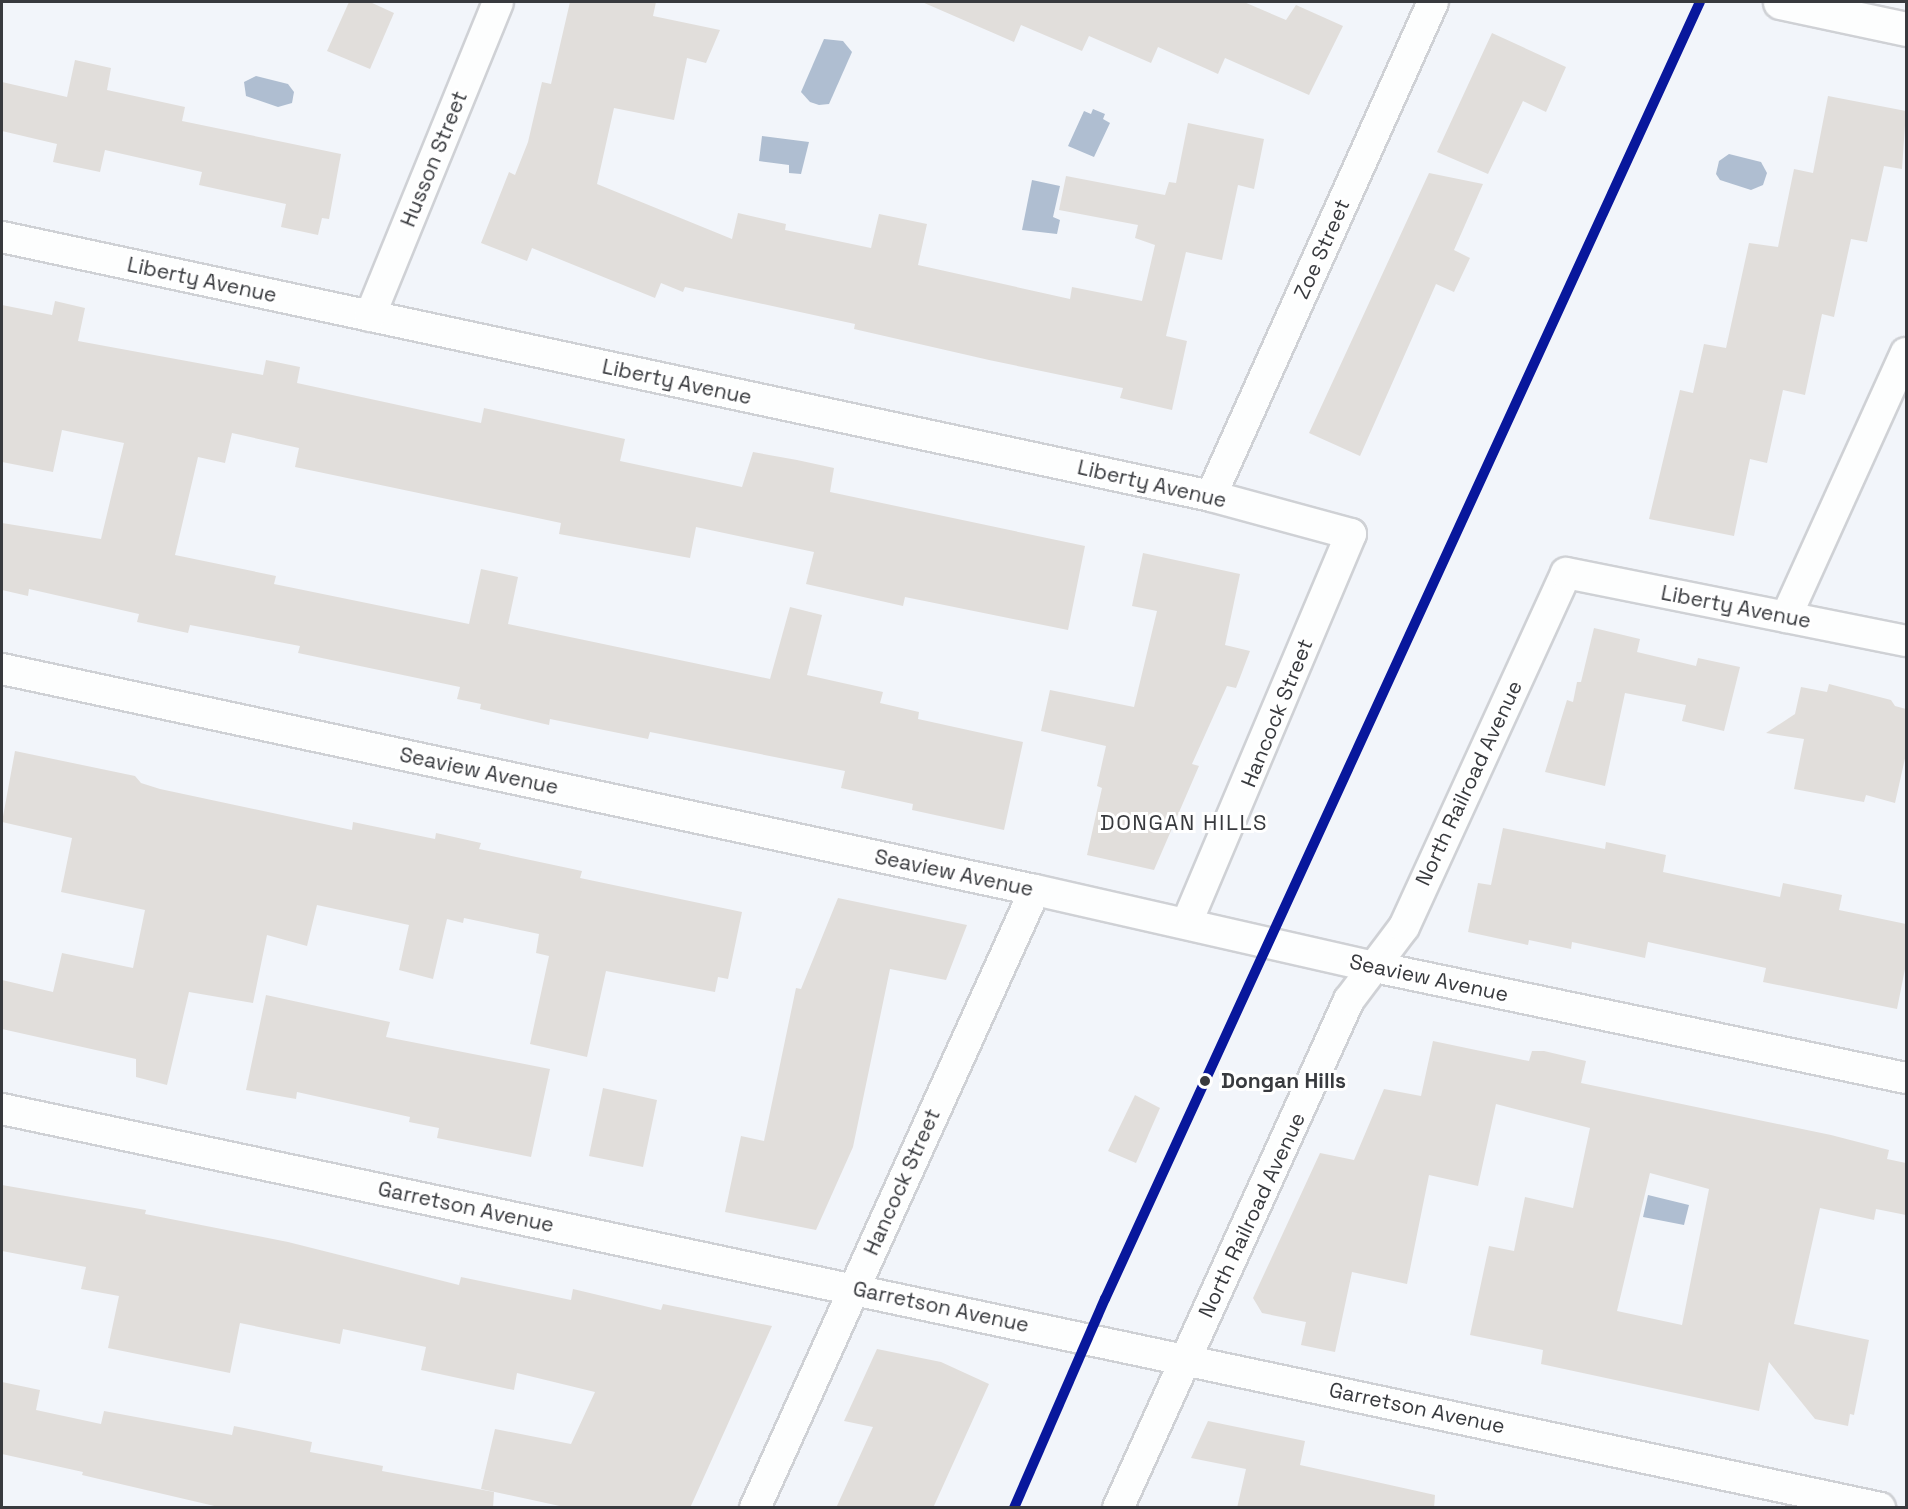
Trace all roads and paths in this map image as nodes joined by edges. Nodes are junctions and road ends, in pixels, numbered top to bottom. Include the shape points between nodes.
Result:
1 (498, 2) edge
2 (1433, 2) edge
3 (1780, 2) edge
4 (1906, 29) edge
5 (2, 237) edge
6 (370, 316) junction
7 (1906, 352) edge
8 (1211, 496) junction
9 (1351, 534) joint
10 (1566, 573) joint
11 (1786, 617) junction
12 (1906, 642) edge
13 (2, 669) edge
14 (1035, 890) junction
15 (1187, 923) junction
16 (1375, 967) junction
17 (1906, 1078) edge
18 (2, 1109) edge
19 (854, 1289) junction
20 (1185, 1359) junction
21 (755, 1508) edge
22 (1118, 1508) edge
23 (1880, 1508) edge

1 - 6 street, Husson Street
2 - 8 street, Zoe Street
3 - 4 street
5 - 6 street, Liberty Avenue
6 - 8 street, Liberty Avenue
7 - 11 street
8 - 9 street, Liberty Avenue
9 - 15 street, Hancock Street
10 - 11 street, Liberty Avenue
10 - 16 street, North Railroad Avenue via 1404,927
11 - 12 street, Liberty Avenue
13 - 14 street, Seaview Avenue
14 - 15 street, Seaview Avenue
14 - 19 street, Hancock Street
15 - 16 street, Seaview Avenue
16 - 17 street, Seaview Avenue
16 - 20 street, North Railroad Avenue via 1349,1000
18 - 19 street, Garretson Avenue
19 - 20 street, Garretson Avenue
19 - 21 street, Hancock Street
20 - 22 street, North Railroad Avenue
20 - 23 street, Garretson Avenue

